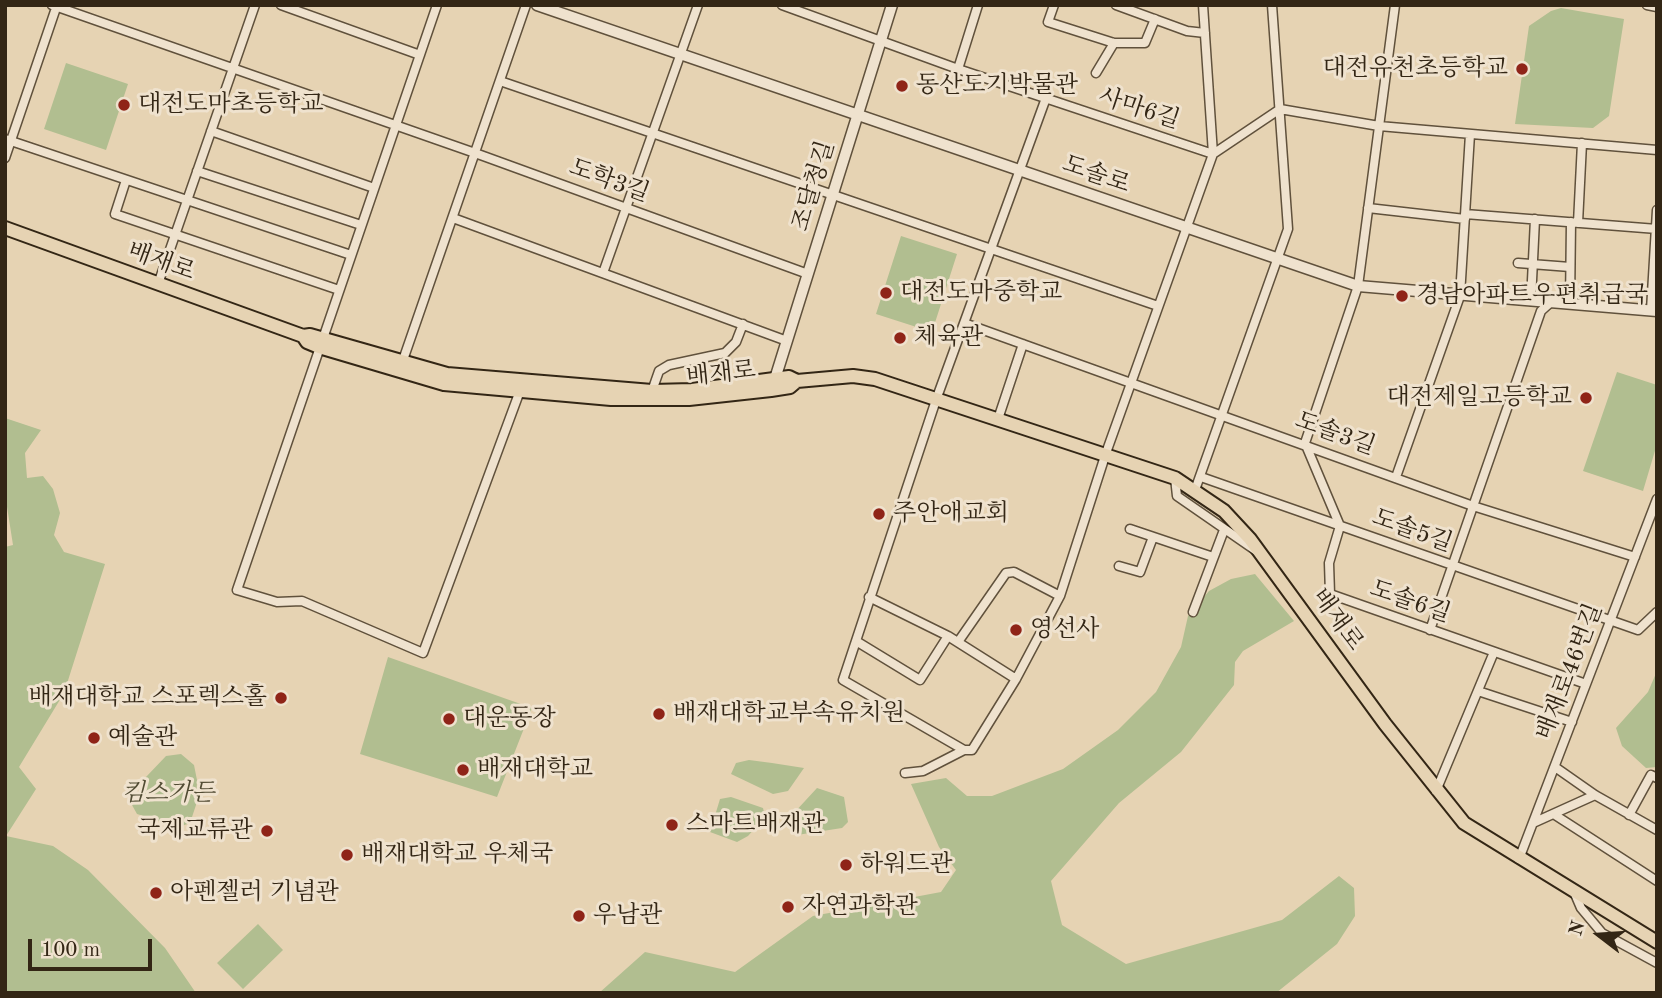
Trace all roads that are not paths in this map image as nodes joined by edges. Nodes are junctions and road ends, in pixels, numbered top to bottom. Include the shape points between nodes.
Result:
1 (255, 5) edge
2 (281, 5) edge
3 (437, 5) edge
4 (526, 5) edge
5 (537, 5) edge
6 (698, 5) edge
7 (782, 5) edge
8 (892, 5) edge
9 (978, 5) edge
10 (1054, 5) edge
11 (1116, 5) edge
12 (1203, 5) edge
13 (1272, 5) edge
14 (1395, 5) edge
15 (1647, 5) edge
16 (55, 6) edge
17 (1657, 6) edge
18 (1155, 19) junction
19 (1205, 33) junction
20 (881, 41) junction
21 (1114, 43) junction
22 (681, 54) junction
23 (420, 55) junction
24 (233, 68) junction
25 (958, 69) junction
26 (1096, 73) dead end
27 (500, 81) junction
28 (1046, 98) junction
29 (1280, 109) junction
30 (858, 115) junction
31 (396, 125) junction
32 (1379, 126) junction
33 (211, 131) junction
34 (653, 134) junction
35 (1470, 134) junction
36 (8, 140) edge
37 (1582, 143) junction
38 (1657, 150) edge
39 (475, 153) junction
40 (1213, 154) junction
41 (5, 158) edge
42 (1020, 170) junction
43 (197, 171) junction
44 (126, 180) junction
45 (374, 188) junction
46 (833, 195) junction
47 (187, 200) junction
48 (626, 208) junction
49 (1368, 208) junction
50 (1657, 209) edge
51 (1465, 217) junction
52 (453, 218) junction
53 (1535, 219) junction
54 (1575, 222) junction
55 (361, 225) junction
56 (5, 228) edge
57 (1187, 228) junction
58 (1656, 229) edge
59 (175, 234) junction
60 (991, 248) junction
61 (351, 255) junction
62 (1278, 259) junction
63 (1518, 262) dead end
64 (1532, 264) junction
65 (1570, 267) junction
66 (603, 273) junction
67 (808, 274) junction
68 (158, 284) junction
69 (1358, 286) junction
70 (339, 290) junction
71 (1460, 296) junction
72 (1531, 301) junction
73 (1550, 303) junction
74 (1570, 304) junction
75 (1158, 306) junction
76 (1654, 311) edge
77 (964, 323) junction
78 (743, 324) junction
79 (787, 341) junction
80 (321, 342) junction
81 (1023, 344) junction
82 (402, 364) junction
83 (1132, 382) junction
84 (773, 385) junction
85 (522, 387) junction
86 (652, 391) junction
87 (936, 400) junction
88 (1224, 414) junction
89 (998, 419) junction
90 (1305, 443) junction
91 (1106, 453) junction
92 (1201, 477) junction
93 (1396, 477) junction
94 (1175, 478) junction
95 (1195, 490) junction
96 (1657, 499) edge
97 (1473, 506) junction
98 (1340, 526) junction
99 (1130, 529) dead end
100 (1224, 530) junction
101 (1153, 537) junction
102 (1264, 555) junction
103 (1213, 557) junction
104 (1635, 557) junction
105 (1119, 566) dead end
106 (1454, 566) junction
107 (1060, 596) junction
108 (869, 597) junction
109 (1193, 612) dead end
110 (1657, 612) edge
111 (1610, 621) junction
112 (1430, 630) junction
113 (948, 636) junction
114 (856, 641) junction
115 (958, 642) junction
116 (1494, 652) junction
117 (1016, 679) junction
118 (1586, 684) junction
119 (1478, 691) junction
120 (1572, 722) junction
121 (964, 750) junction
122 (1555, 767) junction
123 (905, 773) dead end
124 (1657, 778) edge
125 (1436, 791) junction
126 (1595, 795) junction
127 (1555, 815) junction
128 (1629, 815) junction
129 (1533, 823) junction
130 (1657, 830) edge
131 (1519, 859) junction
132 (1657, 881) edge
133 (1575, 894) junction
134 (1608, 914) junction
135 (1602, 933) junction
136 (1655, 936) edge
137 (1657, 963) edge

1 - 24 street
2 - 23 street
3 - 23 street
4 - 27 street
5 - 22 street, 도솔로
6 - 22 street
7 - 20 street, 사마6길
8 - 20 street, 조달청길
9 - 25 street
10 - 21 street via 1048,22
11 - 18 street
12 - 19 street
13 - 29 street
14 - 32 street
15 - 17 street
16 - 24 street, 도학3길
16 - 36 street
18 - 19 street
18 - 21 street via 1146,43
19 - 40 street
20 - 25 street, 사마6길
20 - 30 street, 조달청길
21 - 26 street
22 - 30 street, 도솔로
22 - 34 street
23 - 31 street
24 - 31 street, 도학3길
24 - 33 street
25 - 28 street, 사마6길
27 - 34 street
27 - 39 street
28 - 40 street, 사마6길
28 - 42 street
29 - 32 street
29 - 40 street
29 - 62 street via 1288,229
30 - 42 street, 도솔로
30 - 46 street, 조달청길
31 - 39 street, 도학3길
31 - 45 street
32 - 35 street
32 - 49 street
33 - 43 street
33 - 45 street
34 - 46 street
34 - 48 street
35 - 37 street
35 - 51 street
36 - 41 street
36 - 44 street
37 - 38 street
37 - 54 street
39 - 48 street, 도학3길
39 - 52 street
40 - 57 street
42 - 57 street, 도솔로
42 - 60 street
43 - 47 street
43 - 55 street
44 - 47 street
44 - 59 street via 115,214
45 - 55 street
46 - 60 street
46 - 67 street, 조달청길
47 - 59 street
47 - 61 street
48 - 66 street
48 - 67 street, 도학3길
49 - 51 street
49 - 69 street
50 - 58 street
51 - 53 street
51 - 71 street
52 - 66 street
52 - 82 street
53 - 54 street
53 - 64 street
54 - 58 street
54 - 65 street
55 - 61 street
56 - 68 main road, 배재로
57 - 62 street, 도솔로
57 - 75 street
58 - 76 street
59 - 68 street
59 - 70 street
60 - 75 street
60 - 77 street
61 - 70 street
62 - 69 street, 도솔로
62 - 88 street
63 - 64 street
64 - 65 street
64 - 72 street
65 - 74 street
66 - 78 street
67 - 79 street, 조달청길
68 - 80 main road, 배재로
69 - 71 street, 도솔로
69 - 90 street
70 - 80 street
71 - 72 street, 도솔로
71 - 93 street
72 - 73 street, 도솔로
73 - 74 street, 도솔로
73 - 97 street via 1541,311
74 - 76 street, 도솔로
75 - 83 street
77 - 81 street, 도솔3길
77 - 87 street
78 - 79 street
78 - 86 street via 736,342 725,353 668,365 659,372
79 - 84 street, 조달청길
80 - 82 main road, 배재로
80 - 85 main road, 배재로 via 444,384
80 - 85 street via 237,590 277,602 302,601 424,653
81 - 83 street, 도솔3길
81 - 89 street
82 - 85 main road, 배재로
83 - 88 street, 도솔3길
83 - 91 street
84 - 85 main road, 배재로 via 647,401
84 - 86 main road, 배재로
84 - 87 main road, 배재로 via 790,387 797,381 853,376
85 - 86 main road, 배재로
87 - 89 main road, 배재로
87 - 108 street
88 - 90 street, 도솔3길
88 - 92 street
89 - 91 main road, 배재로
90 - 93 street, 도솔3길
90 - 98 street
91 - 94 main road, 배재로
91 - 107 street
92 - 95 street
92 - 98 street, 도솔5길
93 - 97 street, 도솔3길
94 - 95 main road, 배재로
94 - 100 street via 1177,496
95 - 102 main road, 배재로 via 1224,511
96 - 104 street, 배재로46번길
97 - 104 street, 도솔3길
97 - 106 street
98 - 106 street, 도솔5길
98 - 112 street, 도솔6길 via 1329,563 1330,594
99 - 101 street
100 - 102 street
100 - 103 street
101 - 103 street
101 - 105 street via 1140,572
102 - 125 main road, 배재로
103 - 109 street
104 - 111 street, 배재로46번길
106 - 111 street, 도솔5길
106 - 112 street
107 - 115 street via 1014,572 1006,573
107 - 117 street
108 - 113 street
108 - 114 street
110 - 111 street, 도솔5길 via 1638,630
111 - 118 street, 배재로46번길
112 - 116 street, 도솔6길
113 - 114 street via 920,680
113 - 115 street
114 - 121 street via 843,680
115 - 117 street
116 - 118 street, 도솔6길
116 - 119 street
117 - 121 street via 972,750
118 - 120 street, 배재로46번길
119 - 120 street
119 - 125 street
120 - 122 street, 배재로46번길
121 - 123 street via 923,771
122 - 126 street
122 - 129 street, 배재로46번길
124 - 128 street via 1651,775
125 - 131 main road, 배재로 via 1464,823
126 - 127 street
126 - 128 street
127 - 129 street
127 - 132 street
128 - 130 street
129 - 131 street, 배재로46번길
131 - 133 main road, 배재로
133 - 134 main road, 배재로
133 - 135 street
134 - 135 street via 1600,918
134 - 136 main road, 배재로
135 - 137 street

